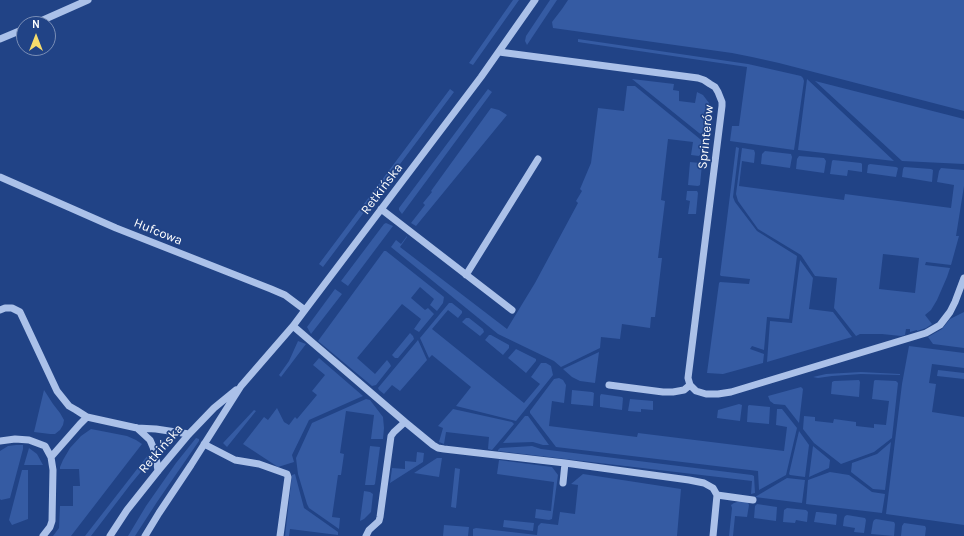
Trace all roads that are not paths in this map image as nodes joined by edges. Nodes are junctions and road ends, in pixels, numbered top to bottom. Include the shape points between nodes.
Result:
1 (88, 0) edge
2 (535, 0) edge
3 (52, 16) edge
4 (16, 32) edge
5 (0, 39) edge
6 (500, 52) junction
7 (538, 159) dead end
8 (0, 177) edge
9 (381, 209) junction
10 (466, 275) junction
11 (964, 278) edge
12 (0, 310) edge
13 (305, 310) junction
14 (512, 310) dead end
15 (293, 326) junction
16 (609, 385) dead end
17 (241, 386) junction
18 (690, 386) junction
19 (87, 417) junction
20 (405, 422) junction
21 (137, 428) junction
22 (189, 434) junction
23 (0, 441) edge
24 (204, 444) junction
25 (51, 457) junction
26 (565, 463) junction
27 (158, 471) junction
28 (563, 483) dead end
29 (717, 495) junction
30 (753, 500) dead end
31 (146, 535) edge
32 (43, 536) edge
33 (110, 536) edge
34 (280, 536) edge
35 (366, 536) edge
36 (713, 536) edge

1 - 3 street
2 - 6 street, Retkińska
4 - 5 street
6 - 9 street, Retkińska
6 - 18 street, Sprinterów via 698,78 718,92 722,106 688,374
7 - 10 street
8 - 13 street, Hufcowa via 116,228 285,295
9 - 10 street
9 - 13 street, Retkińska
10 - 14 street
11 - 18 street via 950,312 940,325 926,333 731,392 706,394
12 - 19 street via 12,308 20,312 57,391 69,406
13 - 15 street, Retkińska
15 - 17 street, Retkińska
15 - 20 street
16 - 18 street via 663,392 684,390
17 - 22 street, Retkińska via 214,408
17 - 24 street, Retkińska
19 - 21 street
19 - 25 street
20 - 26 street via 438,448
20 - 35 street via 391,436 379,521
21 - 22 street
21 - 27 street via 150,440
22 - 27 street, Retkińska
23 - 25 street via 29,440 45,446
24 - 31 street, Retkińska
24 - 34 street via 235,460 259,464 286,474 288,477
25 - 32 street via 52,520
26 - 28 street
26 - 29 street via 704,483
27 - 33 street, Retkińska
29 - 30 street
29 - 36 street

